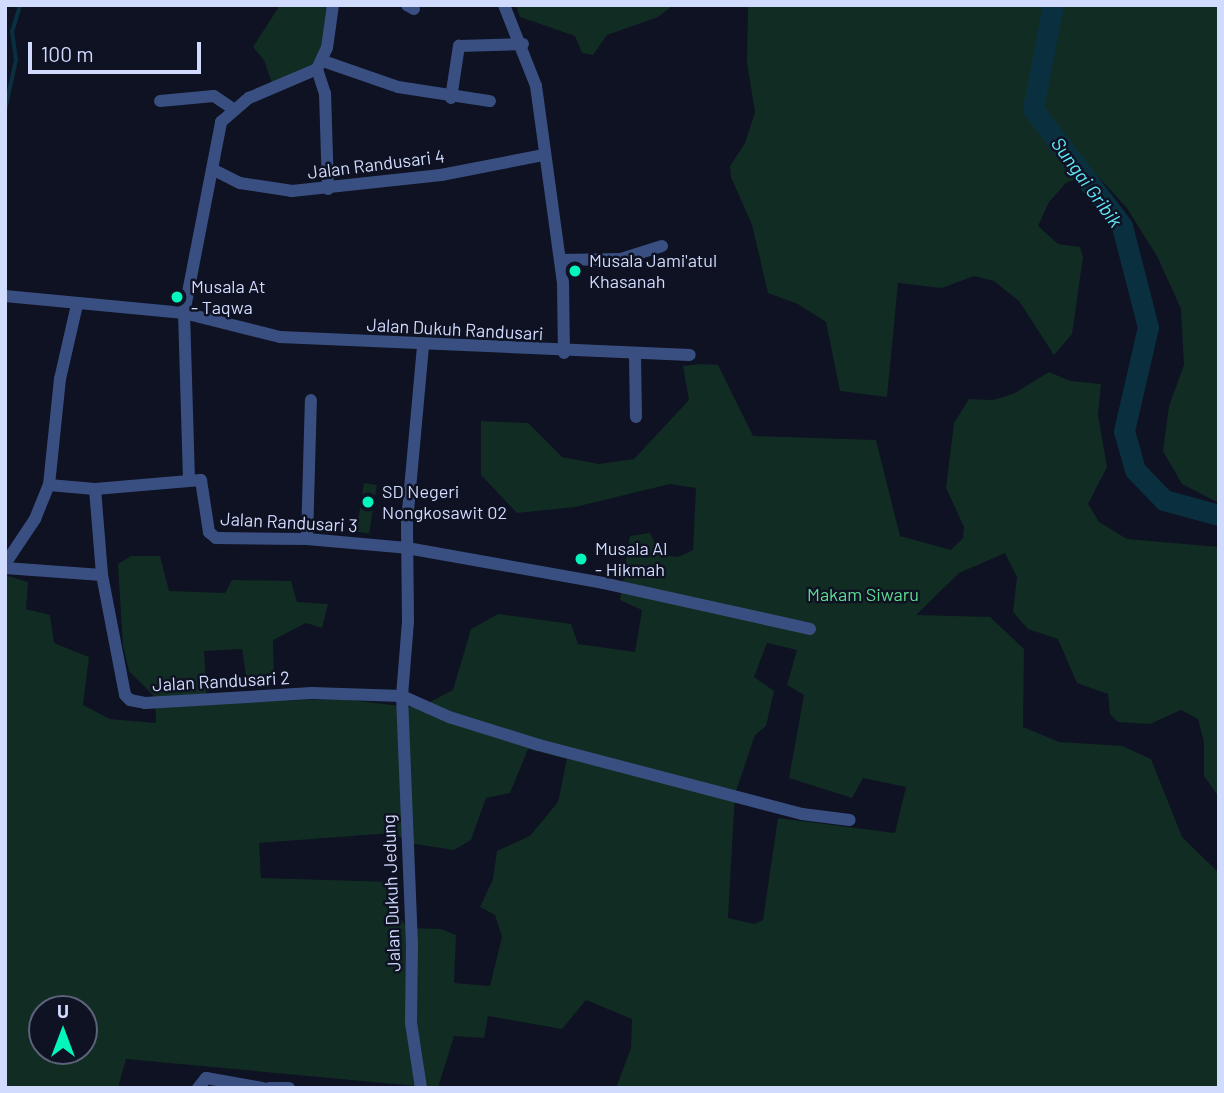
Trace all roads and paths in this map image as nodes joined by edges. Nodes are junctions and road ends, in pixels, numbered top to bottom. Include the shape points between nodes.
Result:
1 (333, 5) edge
2 (505, 5) edge
3 (523, 44) junction
4 (320, 65) junction
5 (451, 98) junction
6 (490, 101) dead end
7 (160, 102) dead end
8 (233, 109) junction
9 (544, 155) junction
10 (214, 170) junction
11 (328, 190) junction
12 (662, 246) dead end
13 (560, 260) junction
14 (5, 296) edge
15 (77, 305) junction
16 (184, 313) junction
17 (424, 345) junction
18 (564, 353) junction
19 (690, 355) dead end
20 (635, 356) junction
21 (311, 400) dead end
22 (636, 417) dead end
23 (188, 480) junction
24 (49, 485) junction
25 (95, 489) junction
26 (307, 538) junction
27 (407, 548) junction
28 (5, 566) edge
29 (102, 575) junction
30 (810, 629) dead end
31 (402, 696) junction
32 (850, 820) dead end
33 (198, 1088) edge
34 (263, 1088) edge
35 (269, 1088) edge
36 (289, 1088) edge
37 (421, 1088) edge

1 - 4 street
2 - 3 street, Jalan Dukuh Randusari
3 - 5 street via 460,45
3 - 9 street, Jalan Dukuh Randusari via 536,86
4 - 5 street
4 - 8 street
4 - 11 street
5 - 6 street
7 - 8 street via 214,96
8 - 10 street via 221,122
9 - 11 street, Jalan Randusari 4
9 - 13 street, Jalan Dukuh Randusari
10 - 11 street, Jalan Randusari 4 via 240,183 262,187
10 - 16 street
12 - 13 street via 621,259
13 - 18 street, Jalan Dukuh Randusari
14 - 15 street, Jalan Dukuh Randusari
15 - 16 street, Jalan Dukuh Randusari
15 - 24 street via 60,379
16 - 17 street, Jalan Dukuh Randusari via 269,336
16 - 23 street
17 - 18 street, Jalan Dukuh Randusari
17 - 27 street, Jalan Dukuh Jedung
18 - 20 street
19 - 20 street
20 - 22 street
21 - 26 street
23 - 25 street
23 - 26 street, Jalan Randusari 3 via 205,484 213,537
24 - 25 street
24 - 28 street via 35,519
25 - 29 street, Jalan Randusari 2
26 - 27 street, Jalan Randusari 3
27 - 30 street, Jalan Randusari 3 via 603,583
27 - 31 street, Jalan Dukuh Jedung
28 - 29 street
29 - 31 street, Jalan Randusari 2 via 125,695 130,700 145,703 312,693
31 - 32 street via 449,717 539,745 802,814
31 - 37 street, Jalan Dukuh Jedung via 411,1023
33 - 34 street via 206,1078
35 - 36 street

